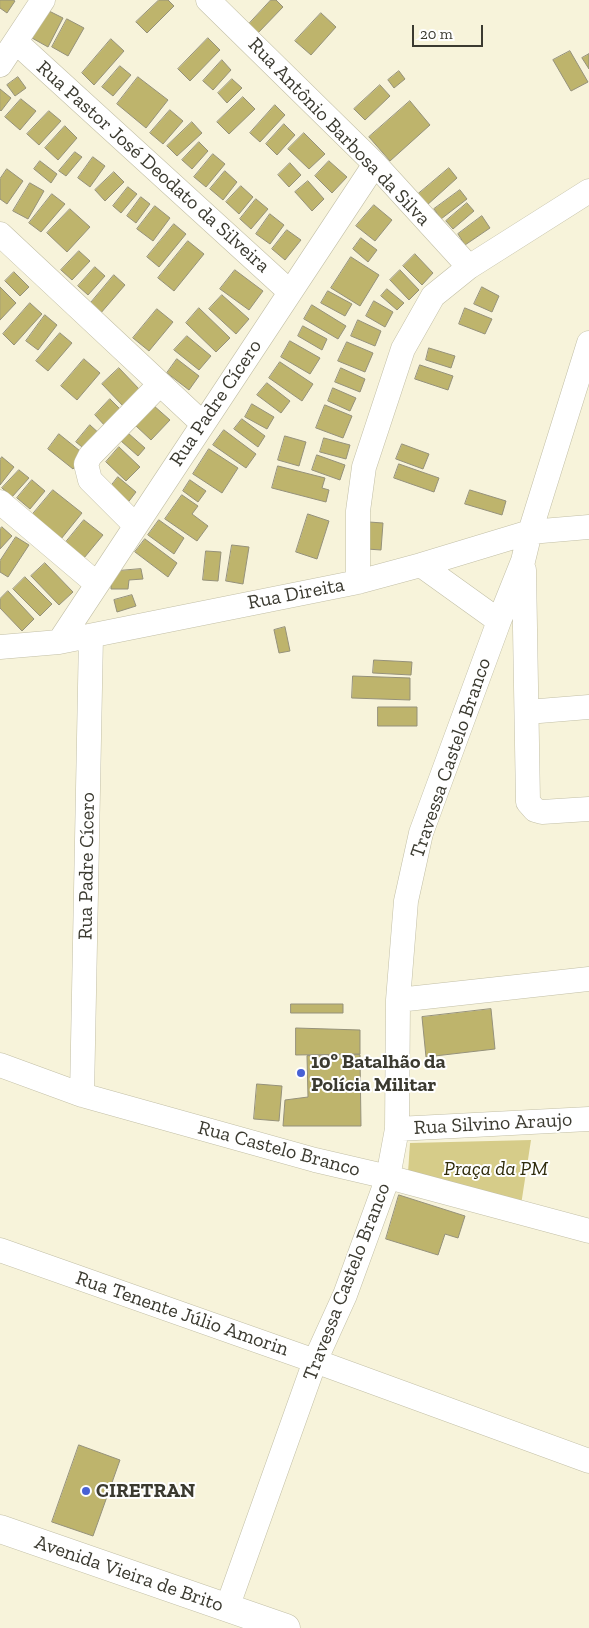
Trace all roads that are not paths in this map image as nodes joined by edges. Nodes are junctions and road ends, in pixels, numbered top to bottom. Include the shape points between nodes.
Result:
1 (43, 0) edge
2 (208, 0) edge
3 (5, 54) edge
4 (375, 164) junction
5 (589, 191) edge
6 (4, 244) edge
7 (469, 266) junction
8 (290, 292) junction
9 (589, 343) edge
10 (160, 384) junction
11 (202, 423) junction
12 (0, 502) edge
13 (135, 525) junction
14 (589, 527) edge
15 (530, 532) junction
16 (523, 561) junction
17 (421, 565) junction
18 (358, 582) junction
19 (96, 584) junction
20 (499, 621) junction
21 (91, 636) junction
22 (59, 642) junction
23 (0, 647) edge
24 (589, 708) edge
25 (527, 712) junction
26 (589, 809) edge
27 (589, 979) edge
28 (398, 1000) junction
29 (0, 1065) edge
30 (82, 1095) junction
31 (589, 1119) edge
32 (397, 1129) junction
33 (388, 1177) junction
34 (589, 1231) edge
35 (0, 1250) edge
36 (315, 1361) junction
37 (589, 1461) edge
38 (0, 1529) edge
39 (227, 1608) junction
40 (286, 1628) edge

1 - 3 street
2 - 4 street, Rua Antônio Barbosa da Silva
3 - 8 street, Rua Pastor José Deodato da Silveira
4 - 7 street, Rua Antônio Barbosa da Silva
4 - 8 street, Rua Padre Cícero
5 - 7 street
6 - 10 street
7 - 18 street via 433,296 403,349 364,467 358,511
8 - 11 street, Rua Padre Cícero
9 - 15 street, Travessa Castelo Branco
10 - 11 street
10 - 13 street via 86,464 90,480
11 - 13 street, Rua Padre Cícero
12 - 19 street
13 - 19 street, Rua Padre Cícero
14 - 15 street, Rua Direita
15 - 16 street, Travessa Castelo Branco
15 - 17 street, Rua Direita
16 - 20 street, Travessa Castelo Branco
16 - 25 street
17 - 18 street, Rua Direita
17 - 20 street
18 - 21 street, Rua Direita
19 - 22 street, Rua Padre Cícero
20 - 28 street, Travessa Castelo Branco via 421,833 406,901
21 - 22 street, Rua Direita
21 - 30 street, Rua Padre Cícero
22 - 23 street, Rua Direita
24 - 25 street
25 - 26 street via 528,802 542,812
27 - 28 street
28 - 32 street, Travessa Castelo Branco
29 - 30 street, Rua Castelo Branco
30 - 33 street, Rua Castelo Branco
31 - 32 street, Rua Silvino Araujo
32 - 33 street, Travessa Castelo Branco
33 - 34 street, Rua Castelo Branco
33 - 36 street, Travessa Castelo Branco via 345,1295
35 - 36 street, Rua Tenente Júlio Amorin
36 - 37 street, Rua Tenente Júlio Amorin
36 - 39 street, Travessa Castelo Branco
38 - 39 main road, Avenida Vieira de Brito
39 - 40 main road, Avenida Vieira de Brito

